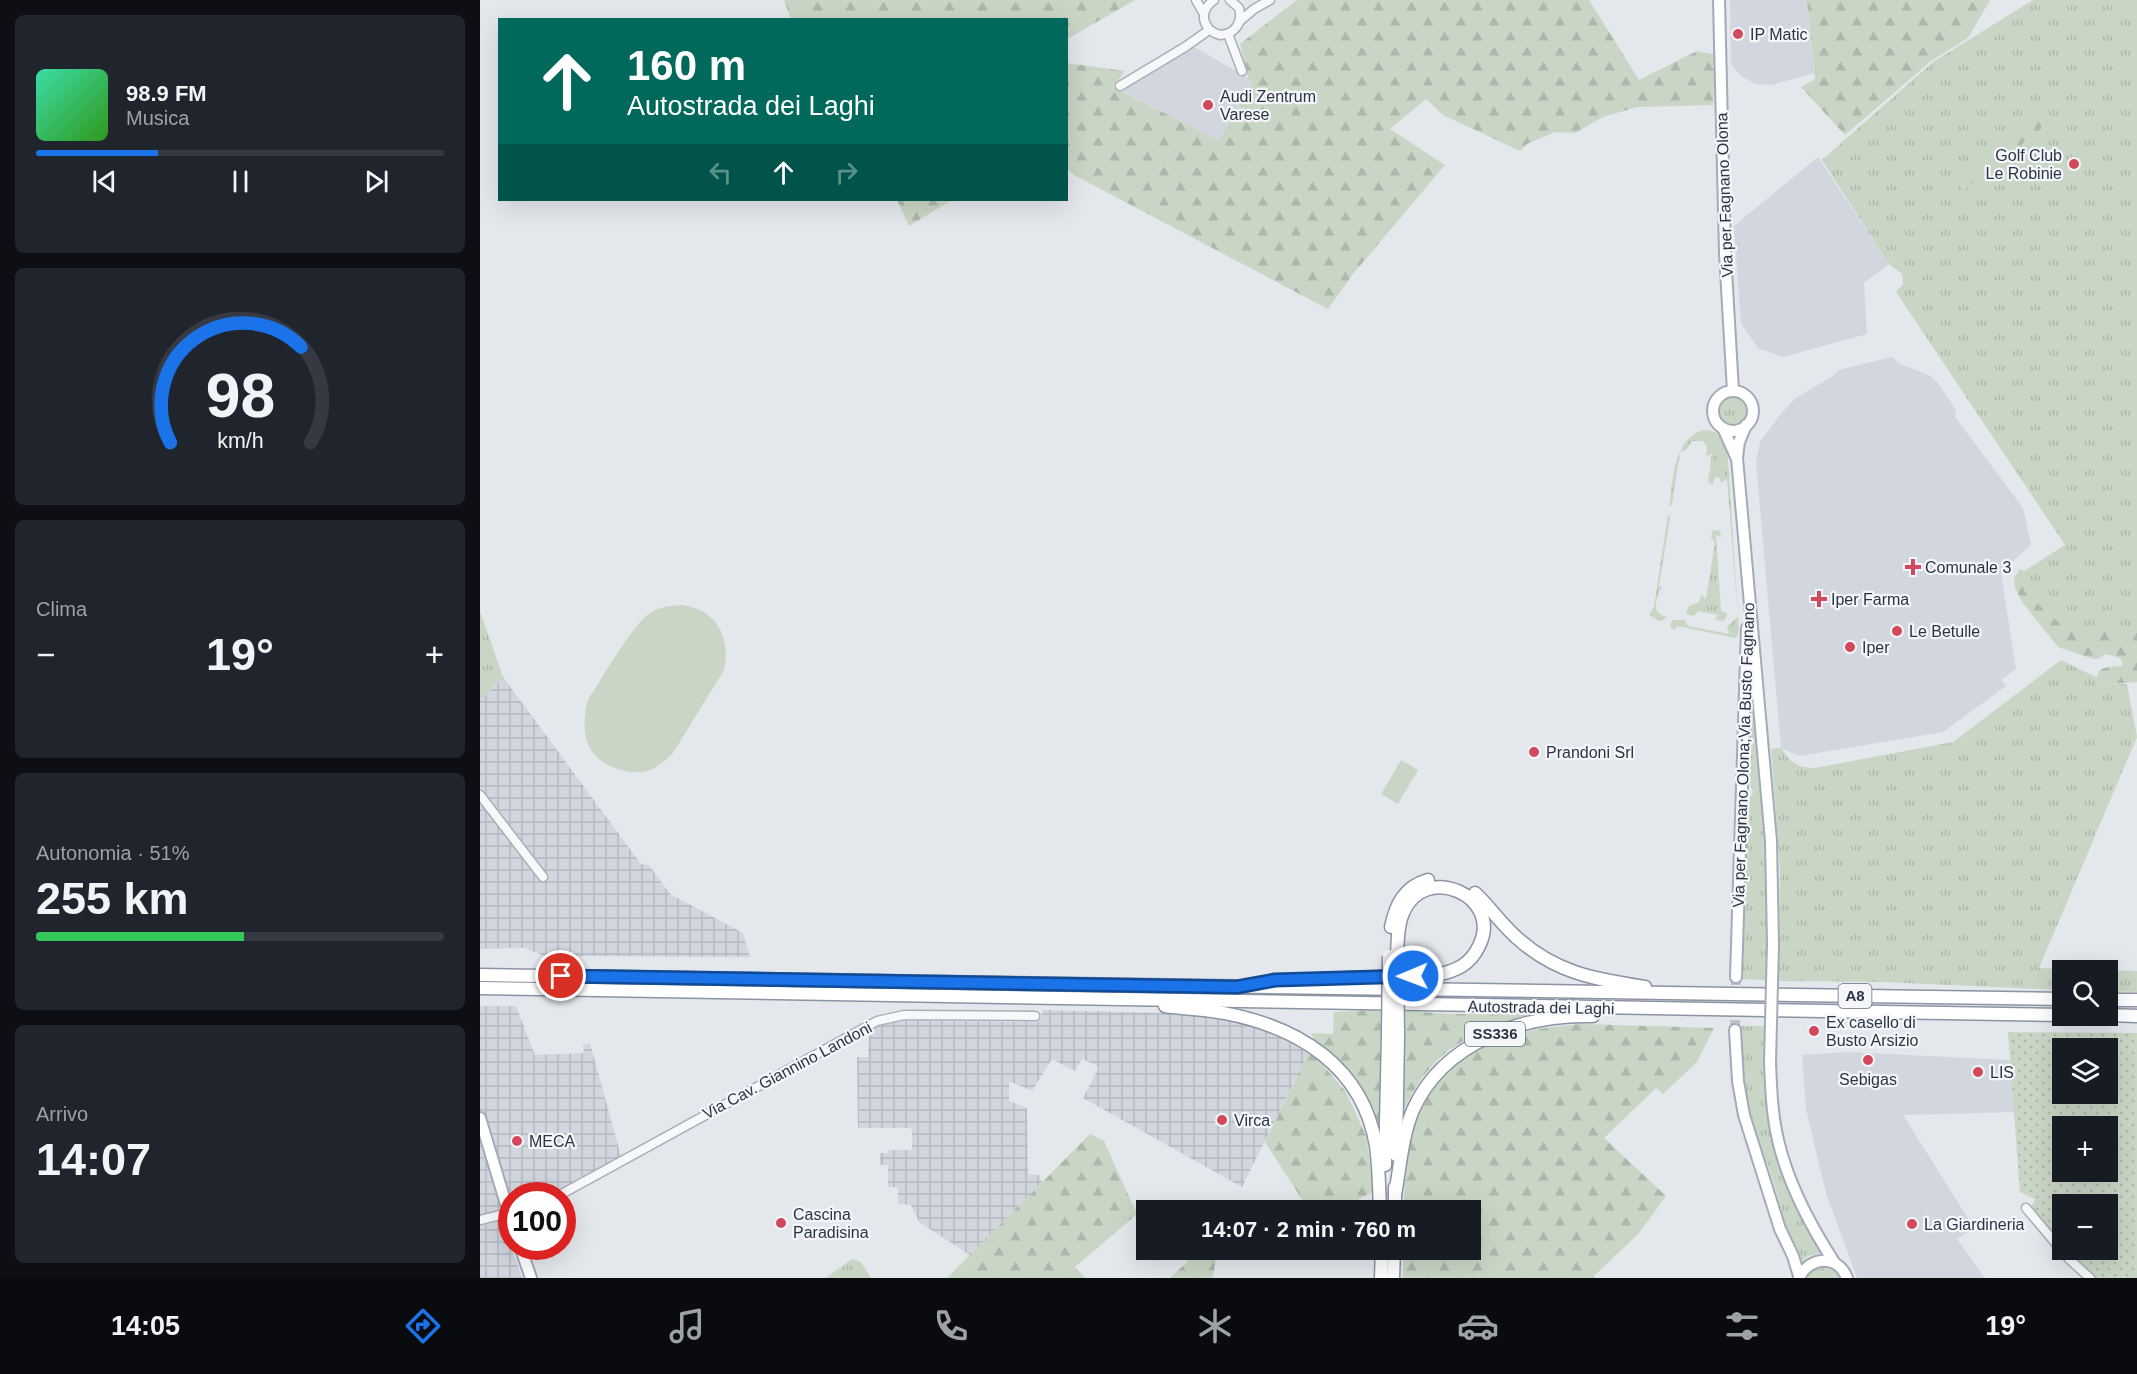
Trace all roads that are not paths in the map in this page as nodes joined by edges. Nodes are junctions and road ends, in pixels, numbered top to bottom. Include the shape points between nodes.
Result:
1 (1196, 0) edge
2 (1214, 0) edge
3 (1270, 0) edge
4 (1719, 0) edge
5 (1233, 2) edge
6 (1261, 4) junction
7 (1203, 14) junction
8 (1240, 21) junction
9 (1209, 30) junction
10 (1228, 34) junction
11 (1242, 71) dead end
12 (1120, 86) dead end
13 (1733, 391) junction
14 (1746, 425) junction
15 (1723, 428) junction
16 (1737, 458) junction
17 (1748, 595) junction
18 (480, 795) edge
19 (543, 877) dead end
20 (1393, 954) junction
21 (480, 975) edge
22 (1736, 977) tunnel mouth
23 (1237, 987) junction
24 (480, 988) edge
25 (1692, 993) junction
26 (1116, 999) junction
27 (2052, 999) edge
28 (2118, 1000) edge
29 (2137, 1000) edge
30 (1693, 1010) junction
31 (2052, 1015) edge
32 (2118, 1015) edge
33 (1035, 1016) dead end
34 (2137, 1016) edge
35 (1735, 1030) tunnel mouth
36 (1393, 1035) junction
37 (480, 1118) edge
38 (480, 1141) edge
39 (490, 1156) junction
40 (498, 1182) edge
41 (576, 1186) edge
42 (1395, 1195) junction
43 (1381, 1200) edge
44 (1383, 1200) edge
45 (1395, 1200) edge
46 (2026, 1208) dead end
47 (480, 1220) edge
48 (498, 1220) edge
49 (525, 1260) edge
50 (1382, 1260) edge
51 (1394, 1260) edge
52 (1834, 1262) junction
53 (1799, 1277) edge
54 (531, 1278) edge
55 (1381, 1278) edge
56 (1393, 1278) edge
57 (1847, 1278) edge
58 (2090, 1278) edge

1 - 7 street
2 - 7 street
3 - 6 street
4 - 13 main road, Via per Fagnano Olona via 1725,253
5 - 6 street
5 - 8 street via 1240,12
6 - 8 street
7 - 9 street
8 - 10 street
9 - 10 street
9 - 12 street
10 - 11 street
13 - 14 main road via 1750,402 1752,413
13 - 15 main road via 1722,394 1714,404 1713,415
14 - 15 main road via 1735,430
14 - 16 main road
15 - 16 main road
16 - 17 main road
17 - 22 main road, Via per Fagnano Olona;Via Busto Fagnano
17 - 52 main road, Via per Fagnano Olona;Via Busto Fagnano, bridge via 1771,841 1772,1096 1778,1141 1788,1171 1817,1238
18 - 19 street
20 - 23 highway via 1401,915 1424,890 1447,887 1458,891 1469,897 1483,916 1482,941 1466,964 1453,972 1275,980
20 - 25 highway via 1390,929 1401,898 1421,882 1447,879 1473,891 1514,936 1554,965 1586,978
20 - 36 highway, bridge
21 - 23 highway, Autostrada dei Laghi / A8
23 - 25 highway, Autostrada dei Laghi / A8
24 - 26 highway, Autostrada dei Laghi / A8
25 - 27 highway, Autostrada dei Laghi / A8
26 - 30 highway, Autostrada dei Laghi / A8
26 - 43 highway via 1263,1022 1299,1037 1325,1055 1348,1078 1371,1123
28 - 29 highway
30 - 31 highway, Autostrada dei Laghi / A8
30 - 42 highway, SS336 via 1552,1019 1522,1025 1472,1045 1443,1067 1414,1109
32 - 34 highway
33 - 41 street, Via Cav. Giannino Landoni via 904,1015 877,1021
35 - 53 main road via 1736,1070 1744,1115
36 - 42 highway
36 - 44 highway
37 - 39 main road
38 - 39 street
39 - 40 main road
42 - 45 highway
46 - 58 street
47 - 48 street
49 - 54 main road
50 - 55 highway
51 - 56 highway
52 - 53 main road via 1817,1261
52 - 57 main road, Via per Fagnano Olona;Via Busto Fagnano

